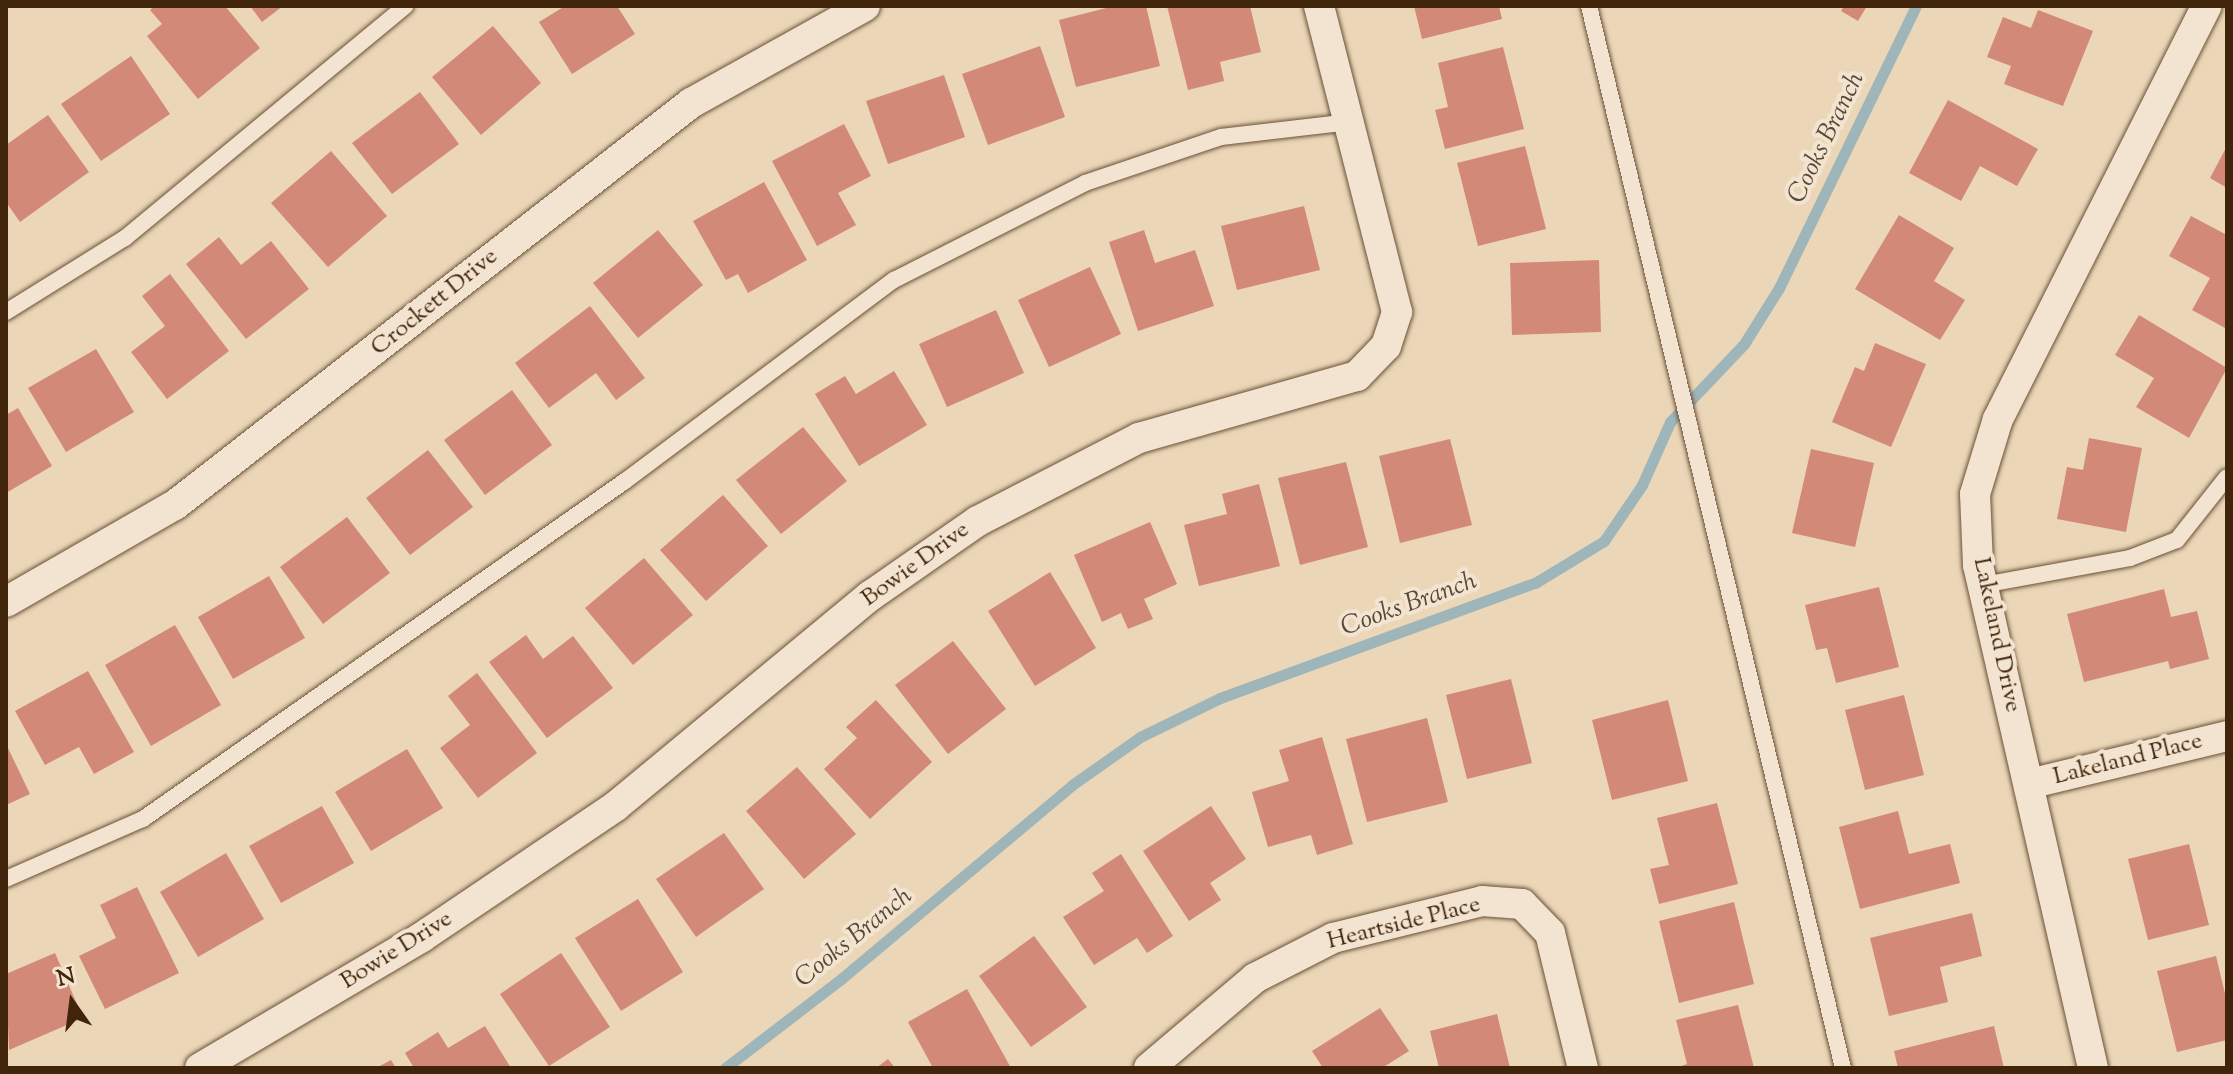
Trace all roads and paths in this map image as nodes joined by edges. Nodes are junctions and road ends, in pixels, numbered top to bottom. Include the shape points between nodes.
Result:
1 (405, 6) edge
2 (865, 6) edge
3 (1319, 6) edge
4 (1589, 6) edge
5 (2207, 6) edge
6 (1350, 122) junction
7 (6, 312) edge
8 (2227, 477) edge
9 (1983, 585) junction
10 (6, 602) edge
11 (2227, 736) edge
12 (2029, 784) junction
13 (6, 879) edge
14 (200, 1068) edge
15 (1149, 1068) edge
16 (1583, 1068) edge
17 (1843, 1068) edge
18 (2093, 1068) edge

1 - 7 lane via 125,238
2 - 10 street, Crockett Drive via 691,103 175,505
3 - 6 street, Bowie Drive
4 - 17 lane
5 - 9 street, Lakeland Drive via 1998,419 1975,494
6 - 13 lane via 1221,137 1100,178 894,280 625,481 143,819
6 - 14 street, Bowie Drive via 1397,312 1386,346 1357,376 1139,438 978,521 870,596 616,806 422,937
8 - 9 lane via 2177,540 2130,558
9 - 12 street, Lakeland Drive
11 - 12 street, Lakeland Place
12 - 18 street, Lakeland Drive
15 - 16 street, Heartside Place via 1255,978 1333,938 1482,901 1522,904 1550,933

